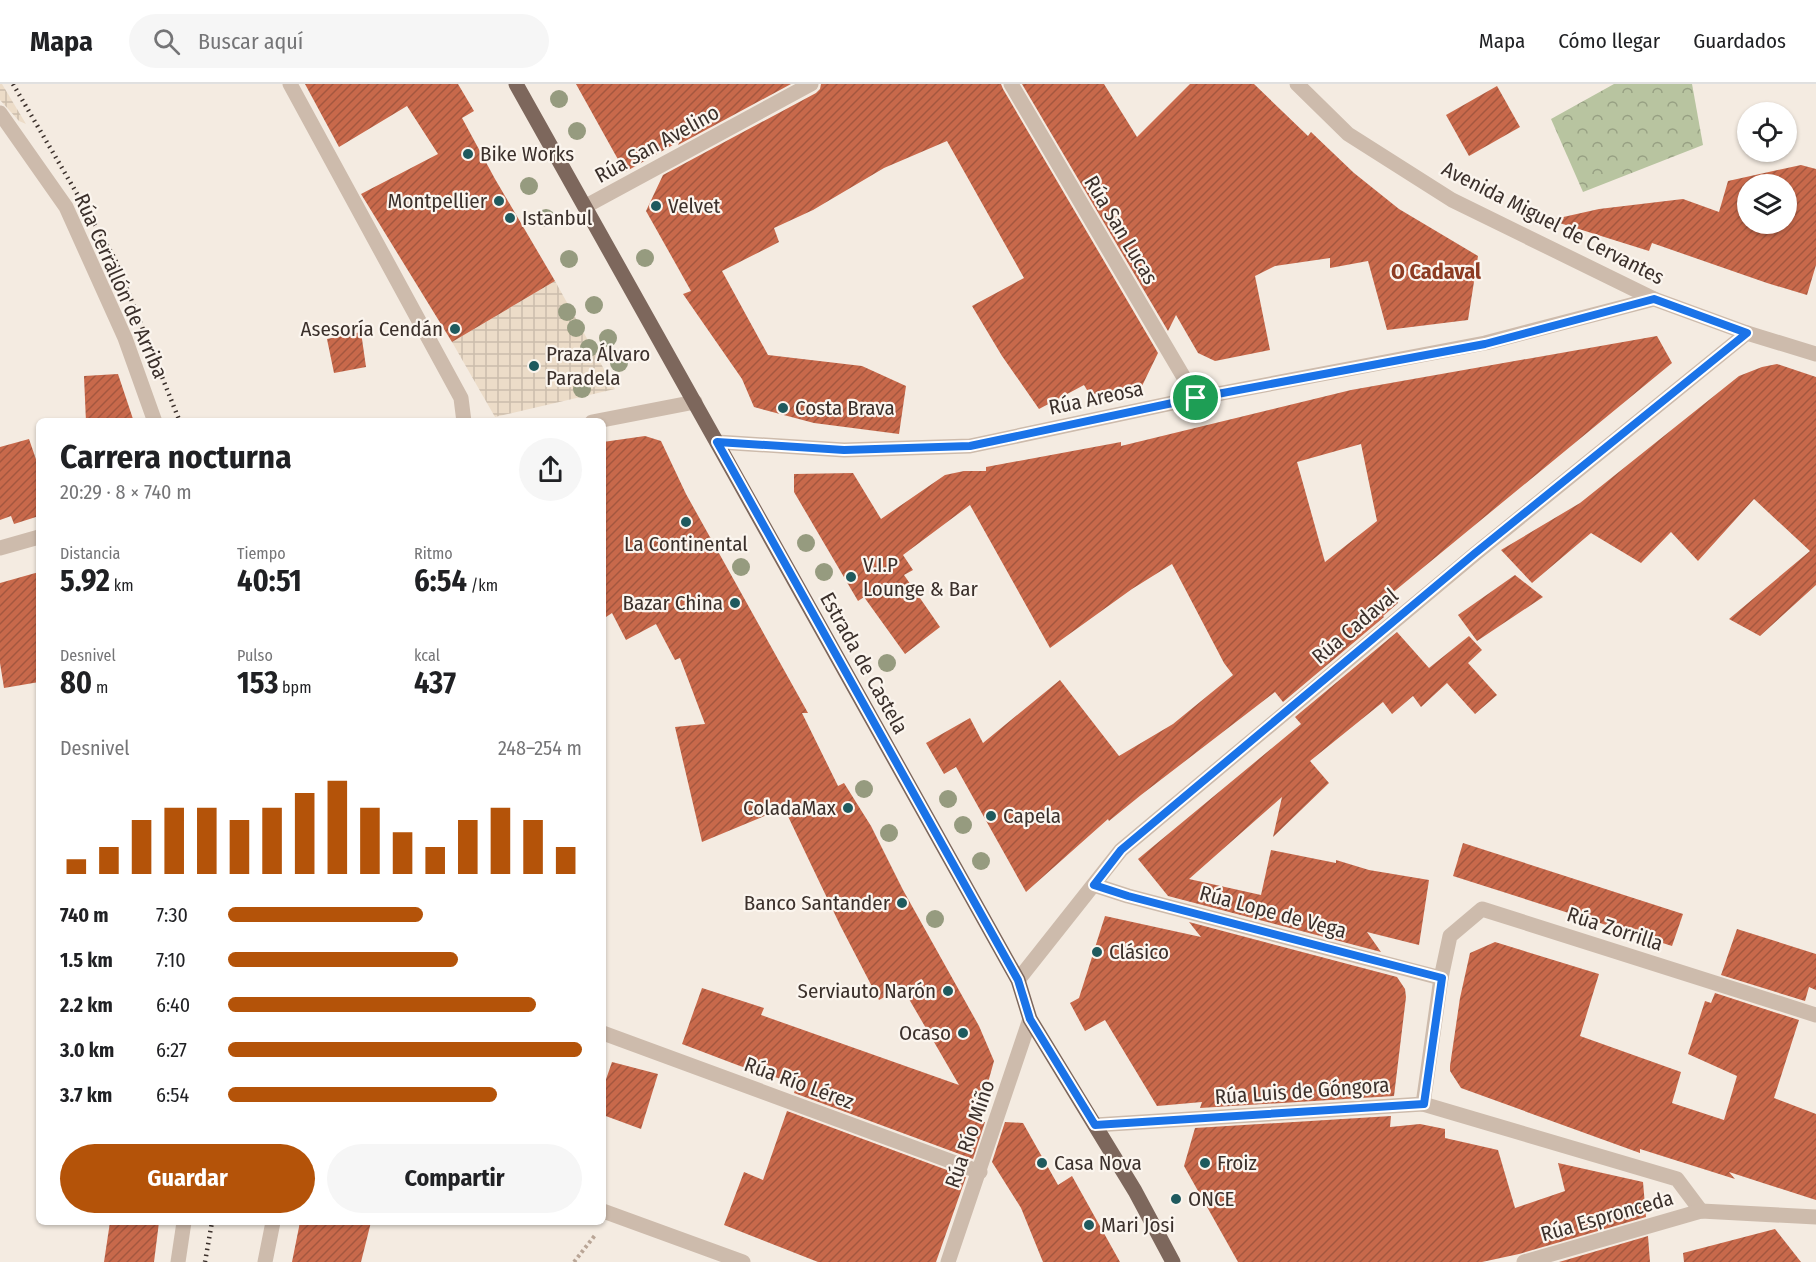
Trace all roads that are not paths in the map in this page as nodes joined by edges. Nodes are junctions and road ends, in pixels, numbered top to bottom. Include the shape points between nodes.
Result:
1 (290, 84) edge
2 (516, 84) edge
3 (811, 84) edge
4 (1011, 84) edge
5 (1297, 84) edge
6 (0, 113) edge
7 (586, 206) junction
8 (1654, 299) junction
9 (1747, 333) junction
10 (1816, 354) edge
11 (1196, 398) junction
12 (695, 402) junction
13 (154, 418) edge
14 (464, 418) edge
15 (606, 419) edge
16 (717, 442) junction
17 (36, 538) edge
18 (0, 548) edge
19 (1094, 885) junction
20 (1442, 978) junction
21 (1018, 980) junction
22 (1816, 1015) edge
23 (1030, 1019) junction
24 (606, 1034) edge
25 (1424, 1104) junction
26 (1095, 1125) junction
27 (980, 1172) junction
28 (1701, 1211) junction
29 (607, 1213) edge
30 (1816, 1217) edge
31 (184, 1225) edge
32 (272, 1225) edge
33 (178, 1262) edge
34 (265, 1262) edge
35 (743, 1262) edge
36 (948, 1262) edge
37 (1173, 1262) edge
38 (1524, 1262) edge

1 - 14 street via 461,398
2 - 7 main road, Estrada de Castela
3 - 7 street, Rúa San Avelino
4 - 11 street, Rúa San Lucas
5 - 8 street, Avenida Miguel de Cervantes via 1348,134 1452,200
6 - 13 street, Rúa Cerrallón de Arriba via 66,207 125,338
7 - 12 main road, Estrada de Castela
8 - 9 street, Avenida Miguel de Cervantes
8 - 11 street, Rúa Areosa via 1485,344
9 - 10 street, Avenida Miguel de Cervantes
9 - 19 street, Rúa Cadaval via 1474,554 1121,850
11 - 16 street, Rúa Areosa via 970,446 844,450
12 - 15 street
12 - 16 main road, Estrada de Castela
16 - 21 main road, Estrada de Castela
17 - 18 street
19 - 20 street, Rúa Lope de Vega
19 - 21 street, Rúa Cadaval
20 - 22 street, Rúa Zorrilla via 1450,936 1482,909
20 - 25 street
21 - 23 main road, Estrada de Castela
23 - 26 main road, Estrada de Castela
23 - 27 street, Rúa Río Miño
24 - 27 street, Rúa Río Lérez
25 - 26 street, Rúa Luis de Góngora
25 - 28 street, Rúa Luis de Góngora via 1677,1179
26 - 37 main road, Estrada de Castela
27 - 36 street, Rúa Río Miño
28 - 30 street, Rúa Espronceda
28 - 38 street, Rúa Espronceda
29 - 35 street
31 - 33 street
32 - 34 street

